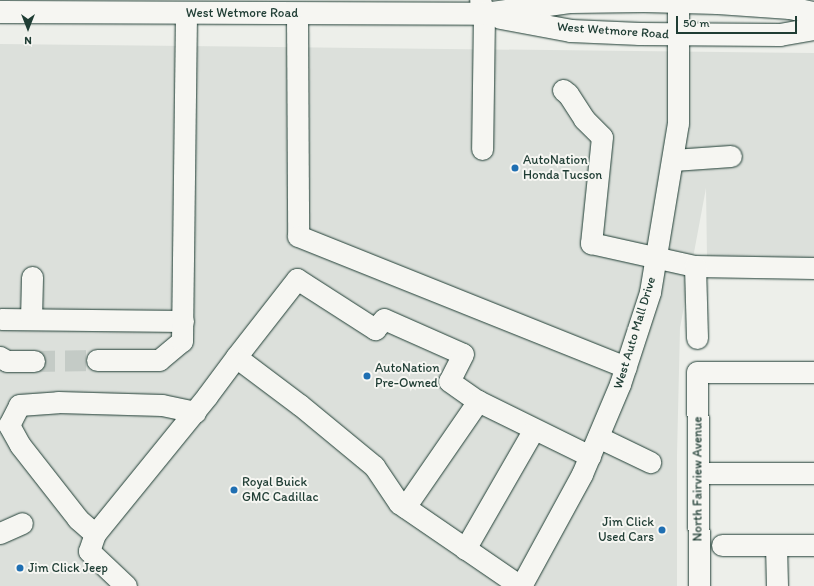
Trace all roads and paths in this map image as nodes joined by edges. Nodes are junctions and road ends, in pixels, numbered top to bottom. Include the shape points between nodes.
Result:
1 (678, 1) edge
2 (790, 4) edge
3 (86, 6) edge
4 (359, 7) edge
5 (482, 7) edge
6 (0, 12) edge
7 (814, 12) edge
8 (186, 13) junction
9 (297, 13) junction
10 (814, 29) edge
11 (679, 36) junction
12 (563, 90) dead end
13 (482, 148) dead end
14 (731, 156) dead end
15 (673, 160) junction
16 (656, 259) junction
17 (695, 266) junction
18 (814, 268) edge
19 (32, 278) dead end
20 (1, 319) edge
21 (31, 319) junction
22 (183, 320) junction
23 (697, 338) dead end
24 (0, 357) edge
25 (236, 357) junction
26 (97, 360) tunnel mouth
27 (34, 361) tunnel mouth
28 (626, 367) junction
29 (814, 372) edge
30 (478, 401) junction
31 (195, 412) junction
32 (534, 429) junction
33 (598, 437) junction
34 (590, 456) junction
35 (650, 462) dead end
36 (699, 473) junction
37 (814, 473) edge
38 (405, 507) junction
39 (22, 523) dead end
40 (0, 533) edge
41 (94, 534) junction
42 (814, 544) edge
43 (722, 545) dead end
44 (776, 545) junction
45 (465, 548) junction
46 (126, 586) edge
47 (520, 586) edge
48 (699, 586) edge
49 (777, 586) edge

1 - 2 main road, West Wetmore Road
1 - 5 main road, West Wetmore Road via 571,2
1 - 11 street
2 - 7 main road, West Wetmore Road
3 - 6 main road, West Wetmore Road
3 - 8 main road, West Wetmore Road
4 - 5 main road, West Wetmore Road
4 - 9 main road, West Wetmore Road
5 - 11 main road, West Wetmore Road via 571,31
5 - 13 street
8 - 9 main road, West Wetmore Road
8 - 22 street
9 - 28 street via 298,236
10 - 11 main road, West Wetmore Road via 780,36
11 - 15 street, West Auto Mall Drive via 678,123
12 - 16 street via 584,119 602,137 591,243
14 - 15 street
15 - 16 street, West Auto Mall Drive
16 - 17 street
16 - 28 street, West Auto Mall Drive via 650,292
17 - 18 street
17 - 23 street
19 - 21 street
20 - 21 street
21 - 22 street
22 - 26 street via 182,341 159,360
24 - 27 street via 7,361
25 - 30 street via 297,279 375,329 384,319 463,354 449,380
25 - 31 street
25 - 38 street via 300,405 374,466 399,503
28 - 33 street, West Auto Mall Drive
29 - 36 street, North Fairview Avenue via 698,372
30 - 32 street
30 - 38 street
31 - 41 street
31 - 41 street via 162,405 58,402 19,405 9,425 20,445 78,519
32 - 34 street
32 - 45 street
33 - 34 street, West Auto Mall Drive
33 - 35 street
34 - 47 street, West Auto Mall Drive
36 - 37 street
36 - 48 street, North Fairview Avenue
38 - 45 street
39 - 40 street
41 - 46 street via 89,551
42 - 44 street
43 - 44 street
44 - 49 street
45 - 47 street

